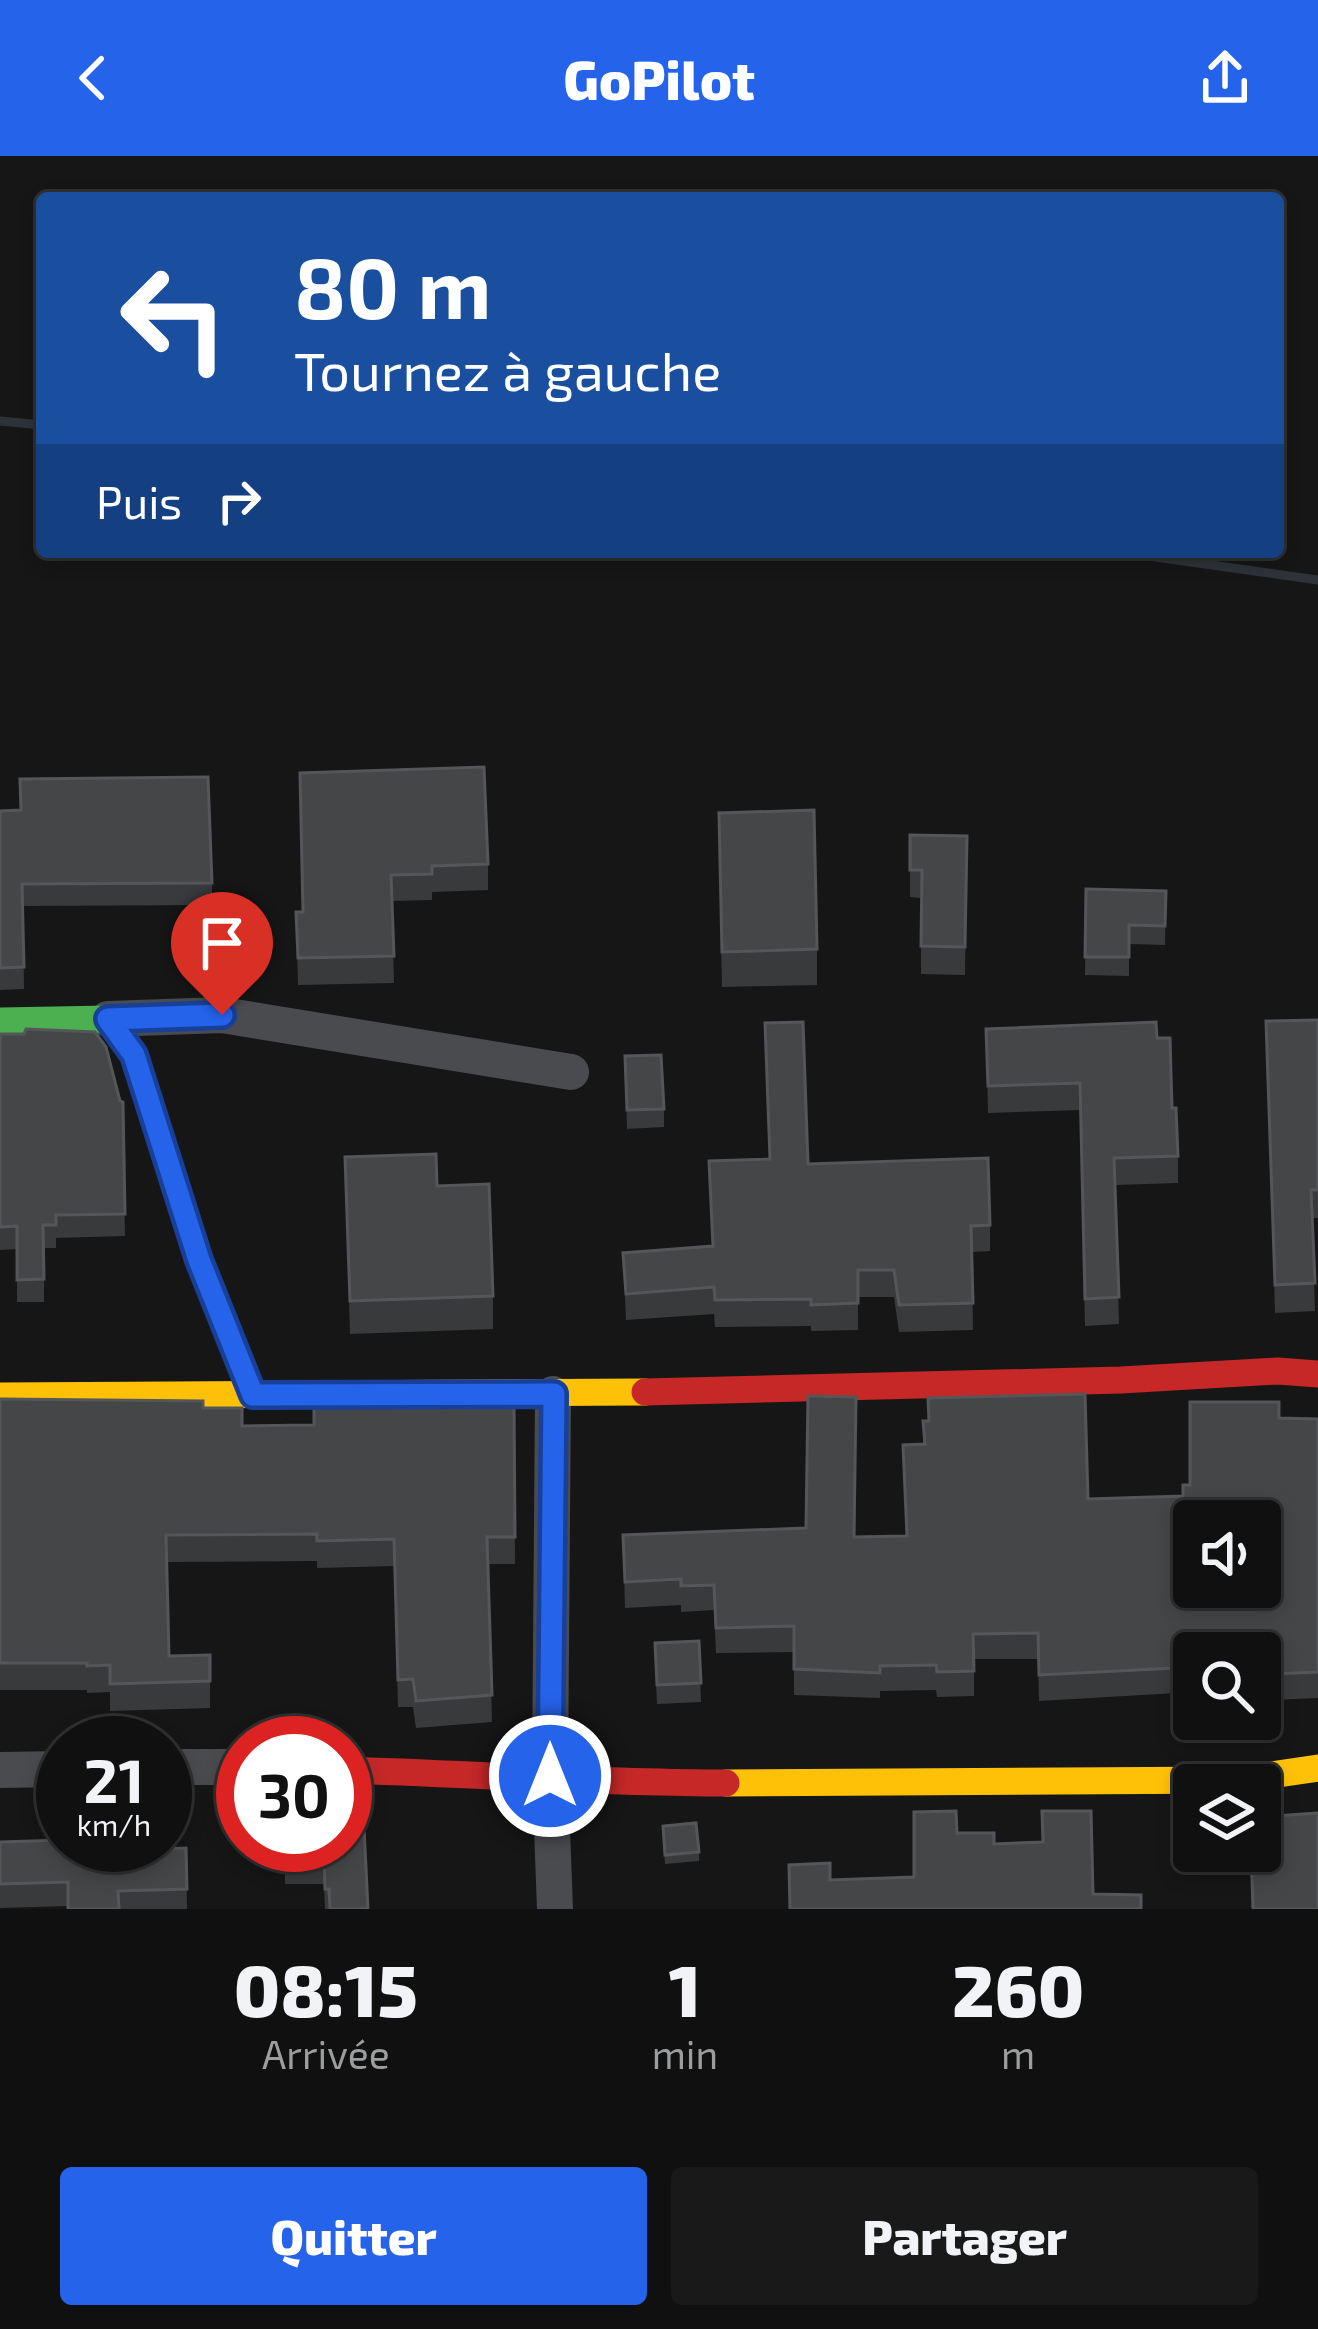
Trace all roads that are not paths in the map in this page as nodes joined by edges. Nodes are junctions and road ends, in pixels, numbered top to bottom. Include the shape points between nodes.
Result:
1 (108, 1019) junction
2 (0, 1021) edge
3 (571, 1072) dead end
4 (1318, 1374) edge
5 (554, 1394) junction
6 (253, 1395) junction
7 (0, 1396) edge
8 (1318, 1768) edge
9 (36, 1769) edge
10 (0, 1770) edge
11 (372, 1771) edge
12 (550, 1776) junction
13 (555, 1909) edge

1 - 2 street
1 - 3 street via 222,1015
1 - 6 street via 134,1055 199,1260
4 - 5 street
5 - 6 street
5 - 12 street
6 - 7 street
8 - 12 street via 1236,1780 628,1783
9 - 10 street
11 - 12 street
12 - 13 street

